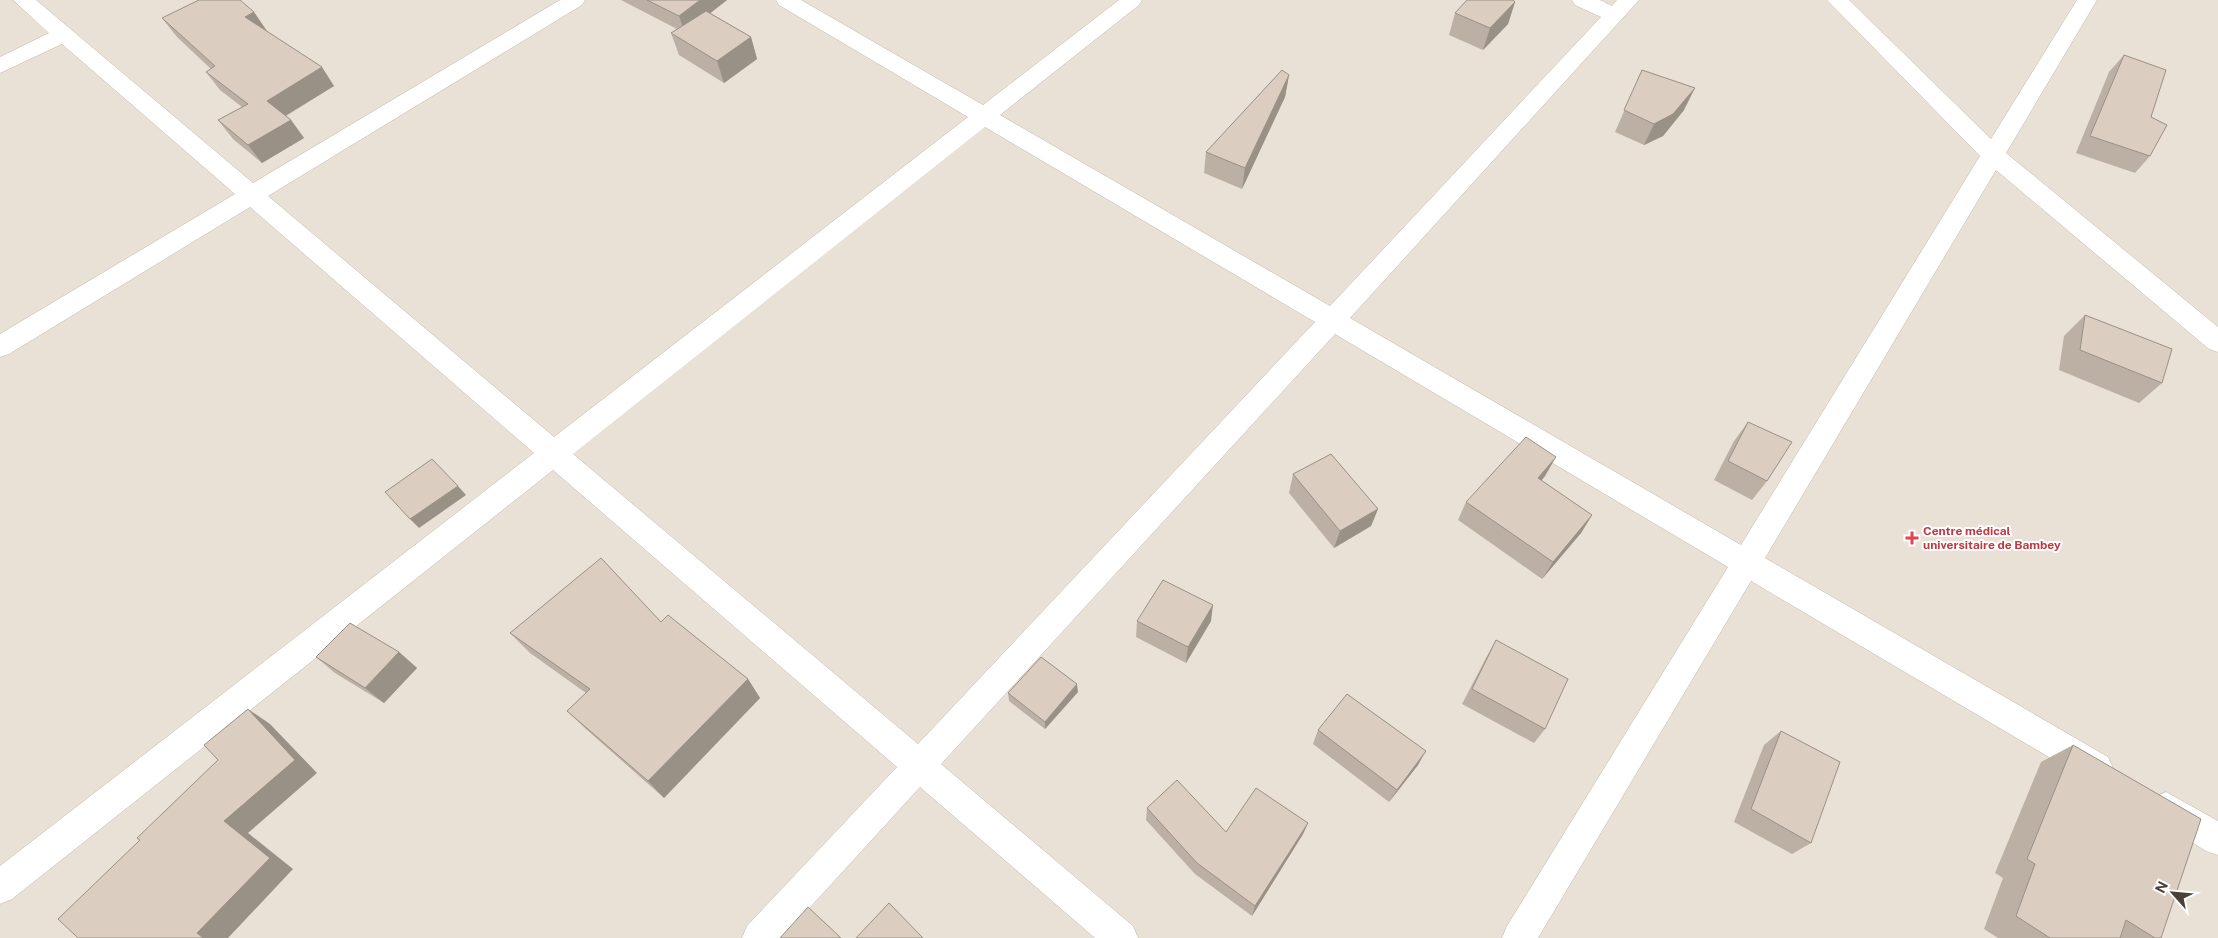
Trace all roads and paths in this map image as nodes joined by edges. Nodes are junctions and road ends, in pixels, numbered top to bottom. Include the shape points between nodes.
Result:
1 (23, 0) edge
2 (575, 0) edge
3 (786, 0) edge
4 (1132, 0) edge
5 (1582, 0) edge
6 (1837, 0) edge
7 (2087, 0) edge
8 (1622, 7) edge
9 (63, 35) junction
10 (0, 66) edge
11 (984, 116) junction
12 (1993, 155) junction
13 (251, 195) junction
14 (1333, 320) junction
15 (2218, 342) edge
16 (0, 347) edge
17 (554, 453) junction
18 (1746, 562) junction
19 (919, 766) junction
20 (2115, 778) edge
21 (2141, 794) edge
22 (2218, 839) edge
23 (0, 887) edge
24 (759, 938) edge
25 (1121, 938) edge
26 (1519, 938) edge

1 - 9 street
2 - 13 street
3 - 11 street
4 - 11 street
5 - 8 street
6 - 12 street
7 - 12 street
8 - 14 street
9 - 10 street
9 - 13 street
11 - 14 street
11 - 17 street
12 - 15 street
12 - 18 street
13 - 16 street
13 - 17 street
14 - 18 street
14 - 19 street
17 - 19 street
17 - 23 street
18 - 20 street
18 - 26 street
19 - 24 street
19 - 25 street
21 - 22 street

